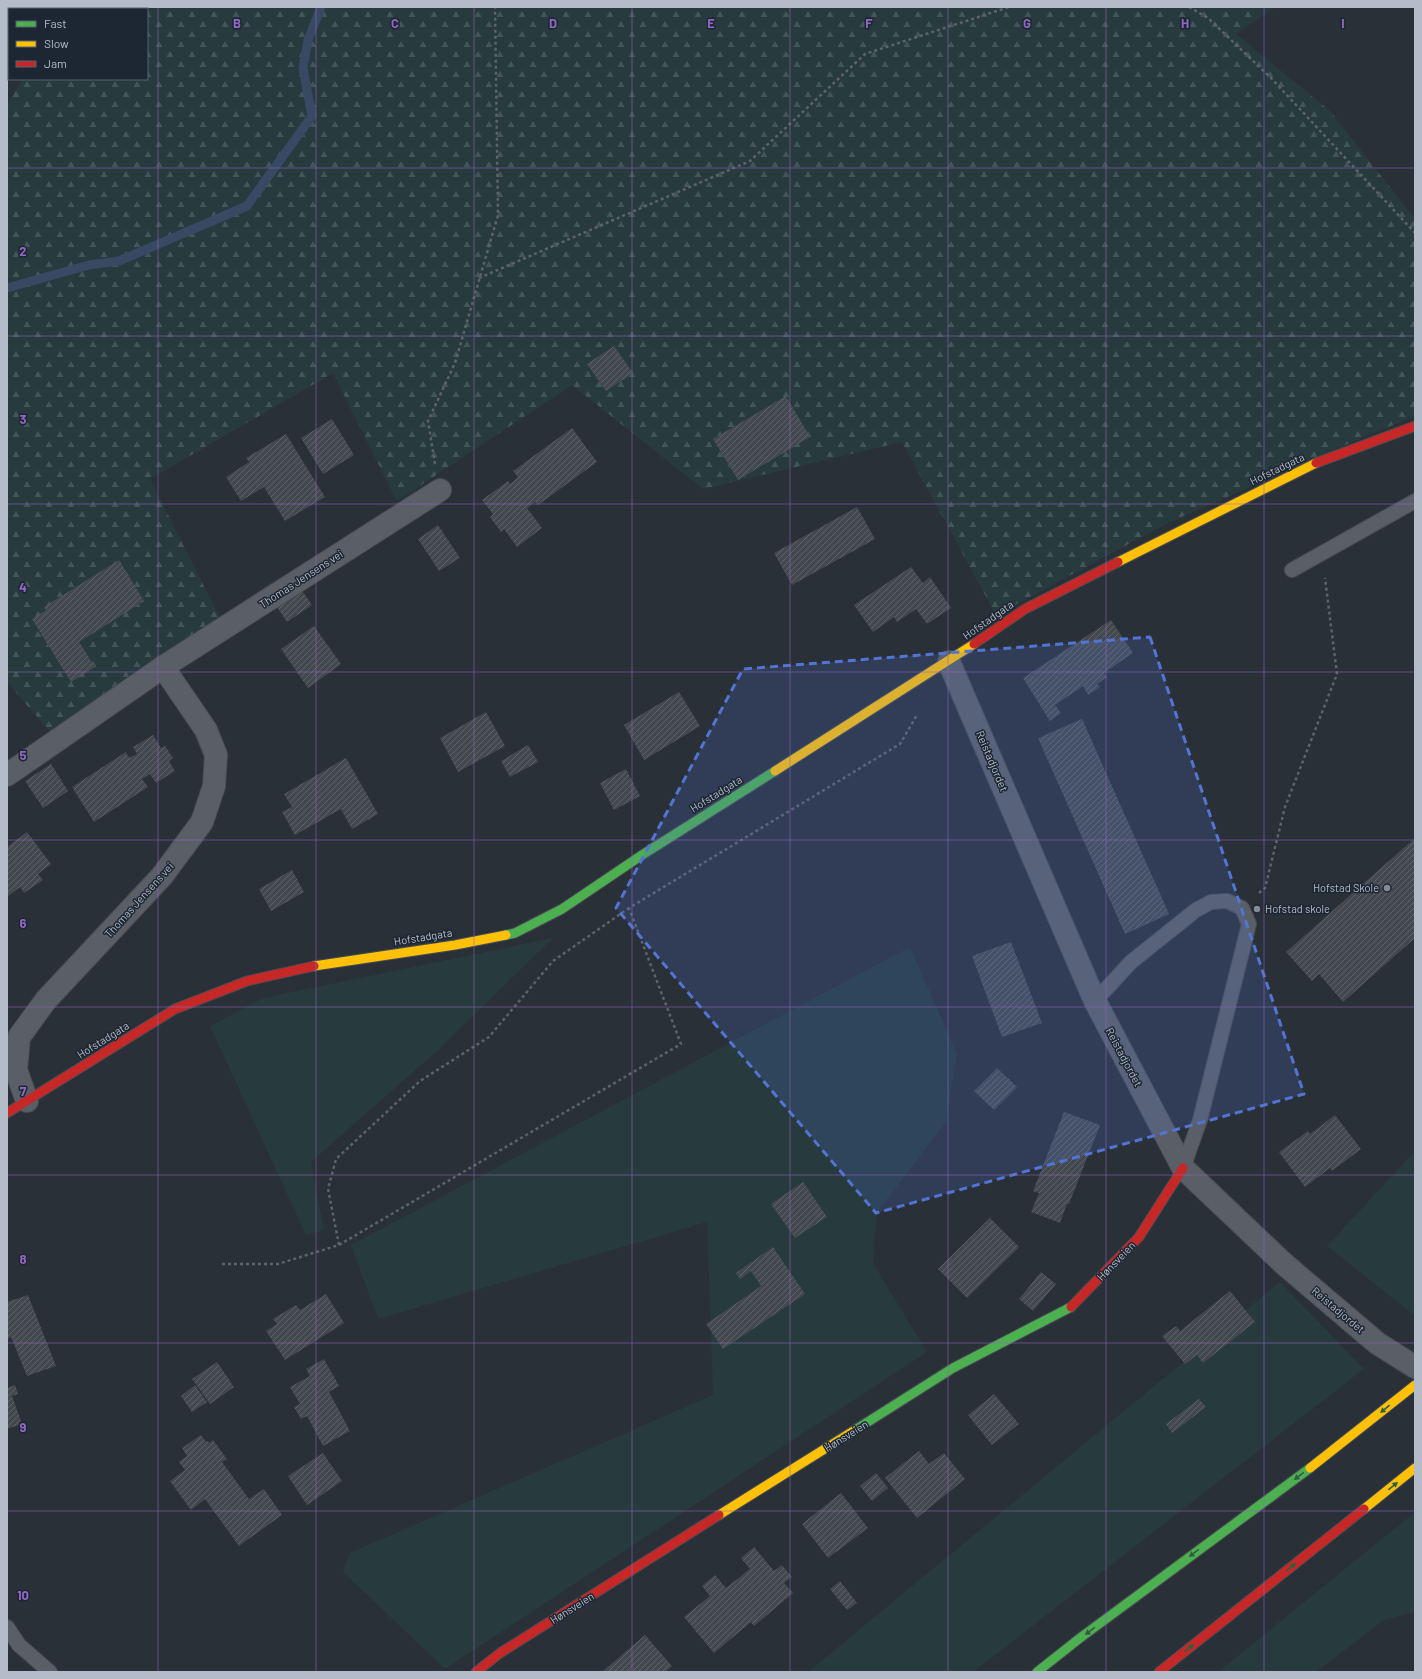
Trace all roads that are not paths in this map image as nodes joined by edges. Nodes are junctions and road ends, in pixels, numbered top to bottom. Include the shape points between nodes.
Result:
1 (1415, 426) edge
2 (440, 490) road end
3 (1415, 500) edge
4 (1292, 570) dead end
5 (949, 662) junction
6 (163, 667) junction
7 (7, 775) edge
8 (1094, 1001) junction
9 (27, 1101) junction
10 (7, 1113) edge
11 (1183, 1168) junction
12 (1415, 1367) edge
13 (1415, 1385) edge
14 (1415, 1468) edge
15 (7, 1627) edge
16 (50, 1672) edge
17 (476, 1672) edge
18 (1037, 1672) edge
19 (1159, 1672) edge

1 - 5 main road, Hofstadgata via 1309,466 1207,516 1024,609
2 - 6 street, Thomas Jensens vei
3 - 4 lane
5 - 8 street, Reistadjordet
5 - 9 main road, Hofstadgata via 642,855 562,909 514,933 455,945 309,967 247,981 175,1009
6 - 7 street, Thomas Jensens vei
6 - 9 street, Thomas Jensens vei via 206,730 216,755 214,786 202,822 162,876 46,1000 19,1037 16,1070
8 - 11 street, Reistadjordet
8 - 11 lane via 1132,962 1196,910 1211,902 1227,901 1242,908 1249,924 1200,1120
9 - 10 main road, Hofstadgata
11 - 12 street, Reistadjordet via 1283,1263 1377,1343
11 - 17 main road, Hønsveien via 1139,1237 1068,1310 953,1368 507,1649
13 -> 18 main road
19 -> 14 main road
15 - 16 lane via 20,1645

